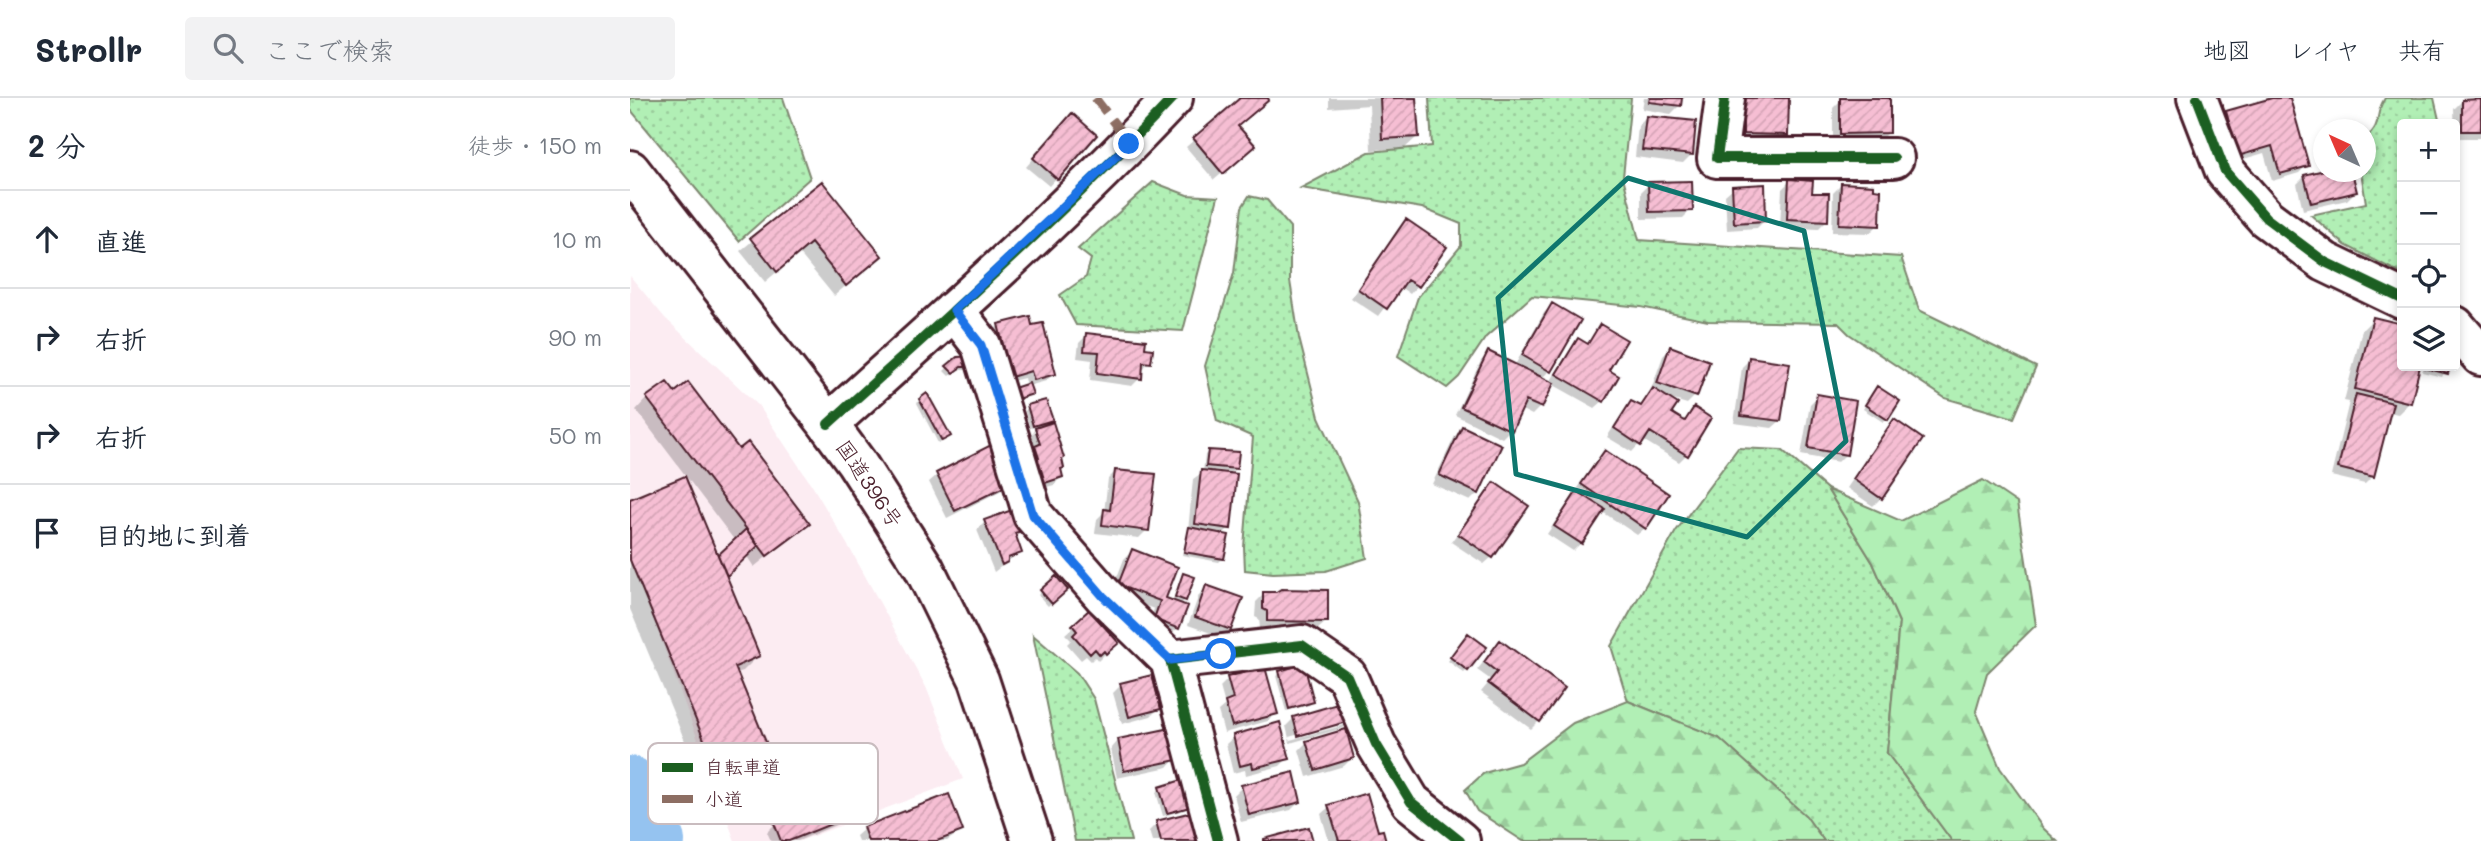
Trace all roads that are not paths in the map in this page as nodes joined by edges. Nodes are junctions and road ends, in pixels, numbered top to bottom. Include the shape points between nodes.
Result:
1 (1173, 98) edge
2 (1725, 98) edge
3 (2197, 98) edge
4 (1894, 158) dead end
5 (630, 170) edge
6 (2397, 297) edge
7 (954, 310) junction
8 (2460, 332) edge
9 (2481, 356) edge
10 (828, 424) junction
11 (1170, 660) junction
12 (1411, 802) junction
13 (1032, 841) edge
14 (1219, 841) edge
15 (1422, 841) edge
16 (1460, 841) edge

1 - 7 main road
2 - 4 main road via 1717,158
3 - 6 main road via 2225,171 2266,218 2325,262
5 - 10 main road, 国道396号
7 - 10 main road
7 - 11 main road via 981,345 1033,515 1103,596
8 - 9 main road
10 - 13 main road, 国道396号 via 924,568 979,680
11 - 12 main road via 1302,645 1348,676 1376,744
11 - 14 main road
12 - 15 main road
12 - 16 main road

